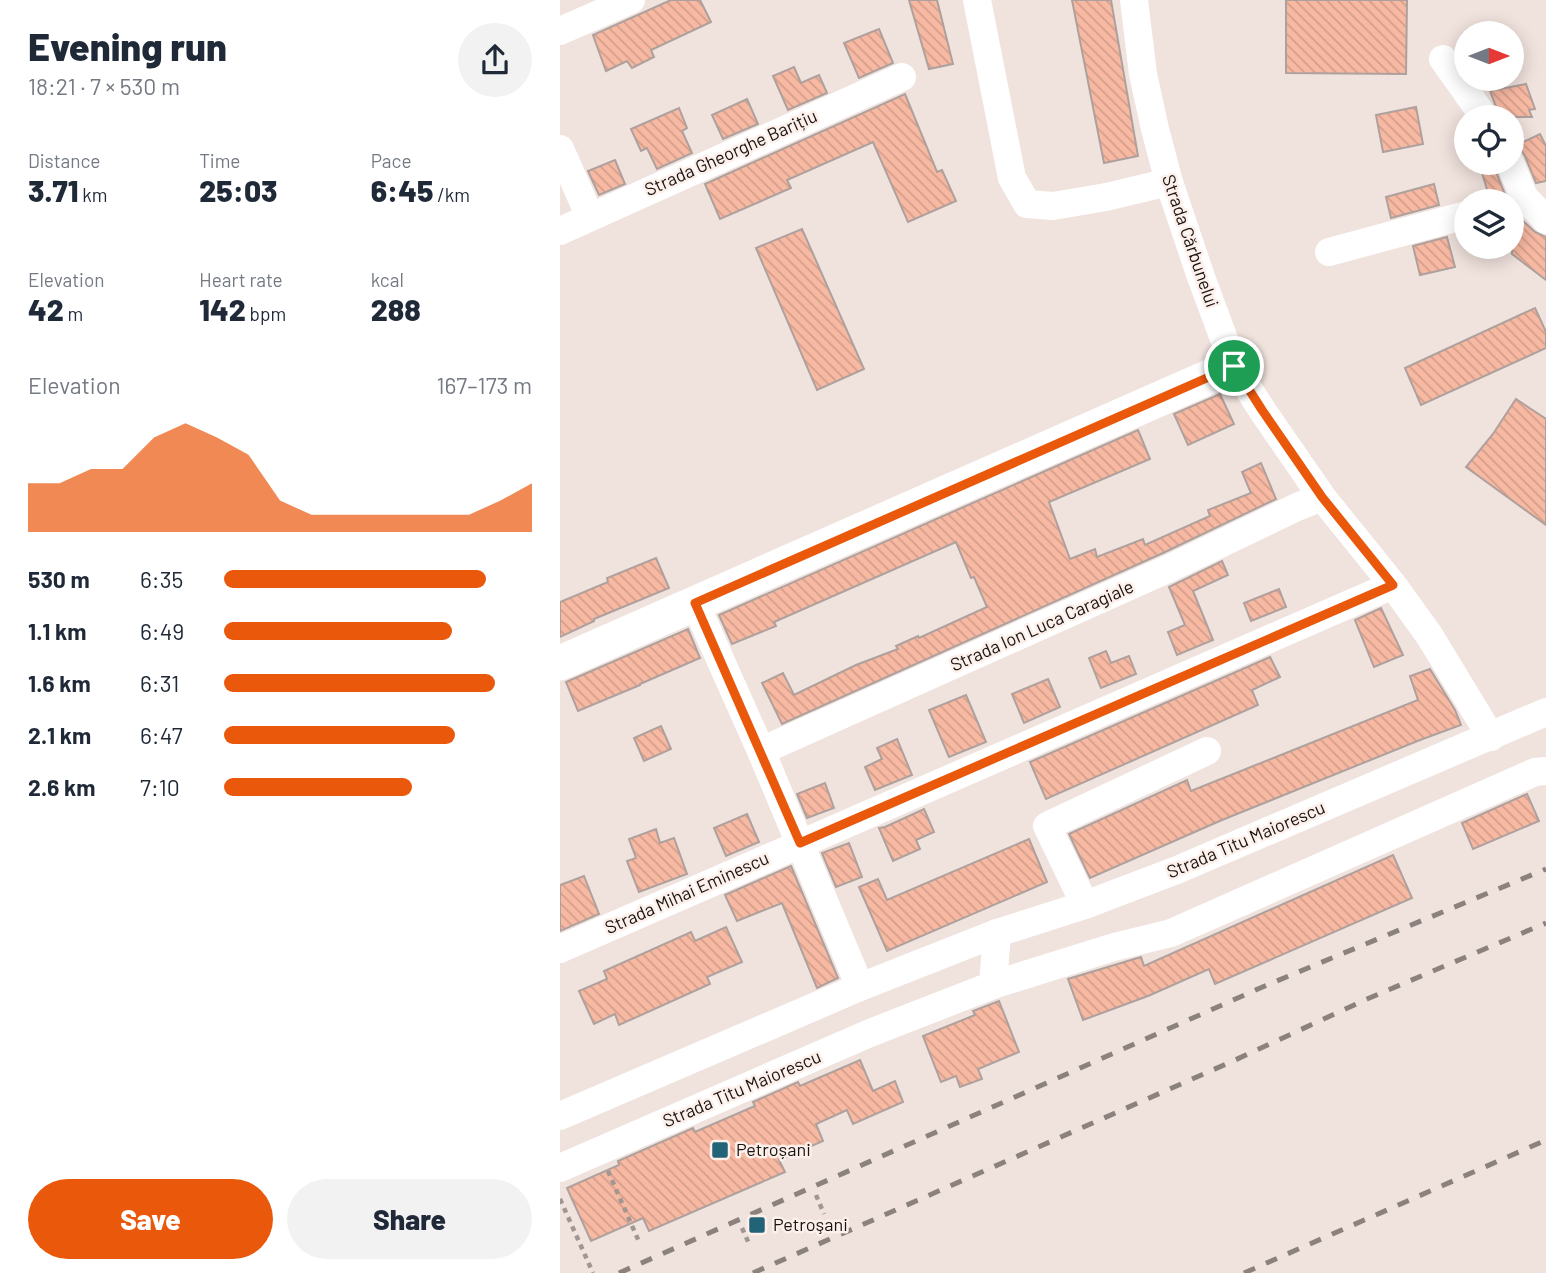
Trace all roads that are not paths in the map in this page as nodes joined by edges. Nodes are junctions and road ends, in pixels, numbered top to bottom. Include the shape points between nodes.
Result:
1 (631, 0) edge
2 (977, 0) edge
3 (1133, 0) edge
4 (560, 31) edge
5 (1443, 59) dead end
6 (902, 77) dead end
7 (1476, 105) edge
8 (560, 149) edge
9 (1169, 182) junction
10 (1524, 204) edge
11 (590, 216) junction
12 (1454, 218) edge
13 (1546, 220) edge
14 (560, 231) edge
15 (1329, 252) dead end
16 (1234, 366) junction
17 (1322, 497) junction
18 (1393, 585) junction
19 (695, 603) junction
20 (560, 663) edge
21 (1546, 712) edge
22 (1491, 737) junction
23 (761, 751) junction
24 (1208, 751) dead end
25 (1546, 771) edge
26 (800, 843) junction
27 (1085, 905) junction
28 (997, 933) junction
29 (560, 949) edge
30 (993, 985) junction
31 (860, 987) junction
32 (560, 1116) edge
33 (560, 1168) edge

1 - 4 street
2 - 9 street via 1012,178 1027,204 1053,206
3 - 9 street, Strada Cărbunelui via 1143,74
5 - 7 street
6 - 11 street, Strada Gheorghe Barițiu
8 - 11 street
9 - 16 street, Strada Cărbunelui
10 - 13 street
11 - 14 street, Strada Gheorghe Barițiu
12 - 15 street
16 - 17 street, Strada Cărbunelui
16 - 19 main road
17 - 18 street, Strada Cărbunelui
17 - 23 street, Strada Ion Luca Caragiale
18 - 22 street, Strada Cărbunelui
18 - 26 street, Strada Mihai Eminescu
19 - 20 main road
19 - 23 street
21 - 22 street, Strada Titu Maiorescu
22 - 27 street, Strada Titu Maiorescu
23 - 26 street
24 - 27 street via 1047,826
25 - 30 street, Strada Titu Maiorescu via 1171,933
26 - 29 street, Strada Mihai Eminescu
26 - 31 street
27 - 28 street, Strada Titu Maiorescu
28 - 30 street
28 - 31 street, Strada Titu Maiorescu
30 - 33 street, Strada Titu Maiorescu via 870,1033
31 - 32 street, Strada Titu Maiorescu

